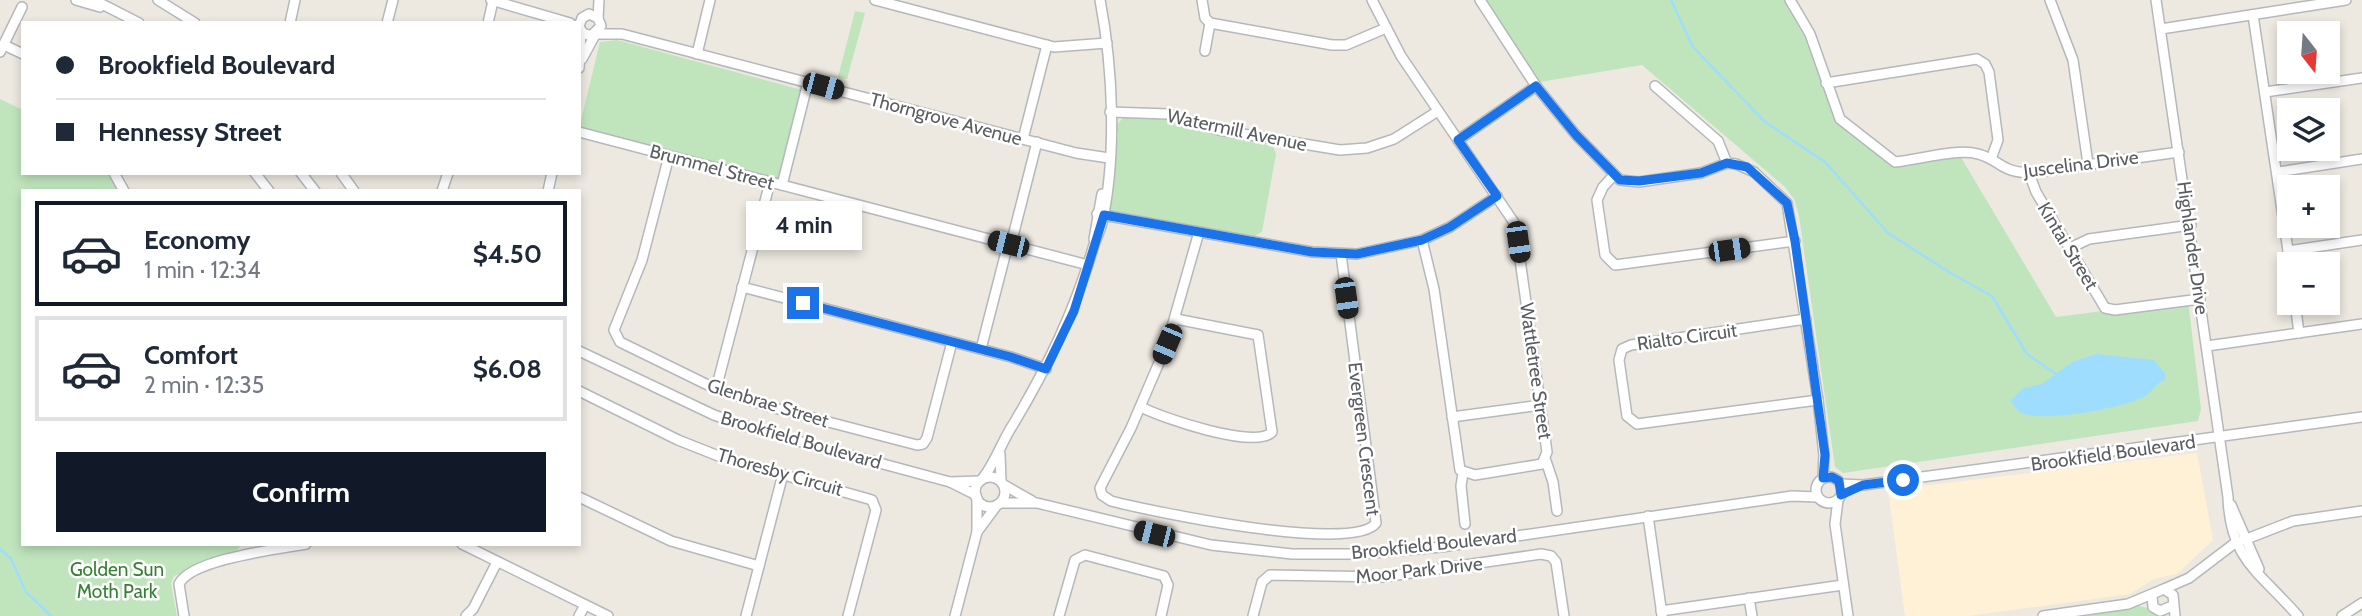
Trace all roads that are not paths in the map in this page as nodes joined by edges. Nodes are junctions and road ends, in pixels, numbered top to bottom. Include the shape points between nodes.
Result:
1 (76, 0) edge
2 (94, 0) edge
3 (158, 0) edge
4 (295, 0) edge
5 (393, 0) edge
6 (492, 0) edge
7 (597, 0) edge
8 (710, 0) edge
9 (875, 0) edge
10 (1100, 0) edge
11 (1202, 0) edge
12 (1372, 0) edge
13 (1480, 0) edge
14 (1790, 0) edge
15 (2050, 0) edge
16 (2156, 0) edge
17 (2346, 0) edge
18 (2298, 4) edge
19 (22, 7) dead end
20 (118, 12) junction
21 (2253, 15) junction
22 (585, 16) junction
23 (599, 19) junction
24 (135, 21) edge
25 (192, 21) edge
26 (290, 21) edge
27 (388, 21) edge
28 (488, 21) edge
29 (566, 21) edge
30 (1210, 23) junction
31 (581, 26) edge
32 (1385, 28) junction
33 (581, 29) edge
34 (2161, 29) junction
35 (595, 34) junction
36 (622, 34) junction
37 (1107, 43) junction
38 (1047, 45) junction
39 (2, 48) edge
40 (1205, 51) dead end
41 (21, 53) edge
42 (696, 54) junction
43 (581, 62) edge
44 (2362, 78) edge
45 (808, 82) junction
46 (1826, 83) junction
47 (1536, 86) junction
48 (1655, 86) dead end
49 (2265, 92) junction
50 (1438, 111) junction
51 (1110, 112) junction
52 (581, 133) edge
53 (1023, 138) junction
54 (1458, 140) junction
55 (1037, 142) junction
56 (2179, 152) junction
57 (669, 156) junction
58 (1109, 158) junction
59 (1991, 159) junction
60 (2362, 159) edge
61 (1727, 163) junction
62 (2088, 164) junction
63 (2278, 172) junction
64 (2029, 173) junction
65 (257, 175) edge
66 (303, 175) edge
67 (1614, 175) junction
68 (770, 182) junction
69 (782, 185) junction
70 (267, 189) edge
71 (313, 189) edge
72 (1497, 196) junction
73 (1100, 215) junction
74 (2190, 225) junction
75 (1199, 232) junction
76 (1422, 240) junction
77 (2362, 240) edge
78 (1795, 241) junction
79 (1010, 244) junction
80 (2070, 248) junction
81 (2288, 251) joint
82 (1341, 254) junction
83 (1088, 265) junction
84 (742, 287) junction
85 (2200, 299) junction
86 (2297, 315) edge
87 (1176, 319) junction
88 (1806, 319) junction
89 (2362, 324) edge
90 (2299, 333) junction
91 (952, 342) junction
92 (2207, 346) junction
93 (981, 349) junction
94 (581, 352) edge
95 (1046, 369) junction
96 (716, 389) junction
97 (581, 392) edge
98 (1818, 400) junction
99 (1541, 405) junction
100 (1140, 407) junction
101 (1452, 417) junction
102 (2362, 417) edge
103 (2220, 438) junction
104 (1000, 454) junction
105 (1546, 461) junction
106 (1463, 472) junction
107 (783, 474) junction
108 (1828, 478) junction
109 (981, 480) junction
110 (950, 482) junction
111 (1002, 483) junction
112 (1841, 484) junction
113 (1863, 485) junction
114 (1816, 486) junction
115 (1792, 496) junction
116 (976, 497) junction
117 (1840, 497) junction
118 (581, 498) edge
119 (1821, 500) junction
120 (1037, 503) junction
121 (999, 504) junction
122 (1557, 511) dead end
123 (2362, 511) edge
124 (1648, 516) junction
125 (1465, 524) dead end
126 (1835, 524) junction
127 (977, 533) junction
128 (2239, 541) junction
129 (280, 546) edge
130 (253, 548) edge
131 (480, 548) edge
132 (497, 562) junction
133 (759, 566) junction
134 (2189, 578) junction
135 (1843, 585) junction
136 (2164, 589) junction
137 (2152, 596) junction
138 (1749, 598) junction
139 (2173, 602) junction
140 (2362, 603) edge
141 (2128, 604) junction
142 (584, 605) junction
143 (2162, 612) edge
144 (1662, 613) edge
145 (184, 616) edge
146 (466, 616) edge
147 (579, 616) edge
148 (608, 616) edge
149 (746, 616) edge
150 (848, 616) edge
151 (954, 616) edge
152 (1059, 616) edge
153 (1161, 616) edge
154 (1253, 616) edge
155 (1564, 616) edge
156 (1752, 616) edge
157 (1848, 616) edge
158 (2043, 616) edge
159 (2175, 616) edge
160 (2298, 616) edge
161 (2342, 616) edge

1 - 20 street
2 - 20 street
3 - 25 street
4 - 26 street
5 - 27 street
6 - 28 street
6 - 29 street
7 - 22 street
7 - 23 street
8 - 42 street
9 - 38 street
10 - 37 street
11 - 30 street
12 - 32 street, Wattletree Street
13 - 47 street
14 - 46 street, Juscelina Drive via 1810,34
15 - 62 street via 2073,60
16 - 34 street, Highlander Drive
17 - 18 street
18 - 21 street
19 - 39 street
20 - 24 street
21 - 34 street
21 - 49 street
22 - 23 street
22 - 29 street
22 - 31 street
23 - 35 street via 600,29
23 - 36 street, Thorngrove Avenue
30 - 32 street via 1332,45
30 - 40 street
32 - 50 street, Wattletree Street
33 - 35 street via 588,36
34 - 56 street, Highlander Drive
35 - 36 street, Thorngrove Avenue
35 - 43 street
36 - 42 street, Thorngrove Avenue
37 - 38 street via 1070,48
37 - 51 street
38 - 53 street
39 - 41 street
42 - 45 street, Thorngrove Avenue
44 - 49 street
45 - 53 street, Thorngrove Avenue
45 - 69 street
46 - 59 street, Juscelina Drive via 1840,119 1895,162 1975,153
46 - 59 street via 1977,59 1989,72 1998,140
47 - 54 street
47 - 67 street
48 - 61 street via 1718,141
49 - 63 street
50 - 51 street, Watermill Avenue via 1394,139 1340,150 1219,130 1168,114
50 - 54 street, Wattletree Street
51 - 58 street
52 - 57 street, Brummel Street
53 - 55 street, Thorngrove Avenue
54 - 72 street, Wattletree Street
55 - 58 street, Thorngrove Avenue
55 - 79 street
56 - 62 street, Juscelina Drive
56 - 74 street, Highlander Drive
57 - 68 street, Brummel Street
57 - 96 street, Glenbrae Street via 642,260 614,336
58 - 73 street
59 - 64 street, Juscelina Drive via 2005,170
60 - 63 street
61 - 67 street via 1701,173 1639,181 1625,182
61 - 78 street via 1747,167 1780,195 1790,212
62 - 64 street, Juscelina Drive
63 - 81 street
64 - 80 street, Kintai Street
65 - 70 street
66 - 71 street
67 - 78 street via 1597,200 1605,255 1615,265
68 - 69 street, Brummel Street
68 - 84 street
69 - 79 street, Brummel Street
72 - 76 street
72 - 99 street, Wattletree Street via 1516,231
73 - 75 street
73 - 83 street
74 - 80 street via 2089,239
74 - 85 street, Highlander Drive
75 - 82 street
75 - 87 street, Evergreen Crescent
76 - 82 street via 1380,251
76 - 101 street via 1434,289
77 - 81 street
78 - 88 street
79 - 83 street, Brummel Street
79 - 93 street
80 - 85 street, Kintai Street via 2105,308
82 - 100 street, Evergreen Crescent via 1377,519 1372,529 1321,532 1236,527 1105,498 1101,484
83 - 95 street via 1074,311
84 - 91 street
84 - 96 street
85 - 92 street, Highlander Drive
86 - 90 street
87 - 100 street, Evergreen Crescent
87 - 100 street via 1258,335 1272,432 1259,438 1189,426
88 - 98 street
88 - 98 street, Rialto Circuit via 1627,346 1619,355 1623,386 1628,416 1640,424
89 - 90 street
90 - 92 street
91 - 93 street
91 - 96 street, Glenbrae Street via 927,438 917,445
92 - 103 street, Highlander Drive
93 - 95 street
94 - 110 street, Brookfield Boulevard via 714,415
95 - 104 street
97 - 107 street, Thoresby Circuit via 699,449
98 - 108 street
99 - 101 street
99 - 105 street, Wattletree Street
101 - 106 street
102 - 103 street, Brookfield Boulevard
103 - 113 street, Brookfield Boulevard
103 - 128 street, Highlander Drive
104 - 109 street
104 - 111 street
105 - 106 street, Wattletree Street via 1475,475
105 - 122 street
106 - 125 street
107 - 133 street
107 - 150 street, Thoresby Circuit via 874,502 876,510
108 - 112 street
108 - 114 street
109 - 110 street, Brookfield Boulevard
109 - 111 street via 992,477
109 - 116 street
110 - 116 street, Brookfield Boulevard
111 - 120 street, Brookfield Boulevard
111 - 121 street via 1005,495
112 - 113 street, Brookfield Boulevard
112 - 117 street
113 - 117 street, Brookfield Boulevard
114 - 115 street, Brookfield Boulevard
114 - 119 street
115 - 119 street, Brookfield Boulevard
115 - 124 street, Brookfield Boulevard
116 - 121 street via 988,506
116 - 127 street
117 - 119 street, Brookfield Boulevard
117 - 126 street
118 - 133 street via 671,541
119 - 126 street
120 - 121 street, Brookfield Boulevard
120 - 124 street, Brookfield Boulevard via 1171,538 1292,554 1395,552
121 - 127 street
123 - 128 street via 2293,521
124 - 144 street
126 - 135 street
127 - 151 street
128 - 134 street
128 - 160 street, Highlander Drive
129 - 130 street
130 - 145 street via 182,578 178,587
131 - 132 street
132 - 142 street
132 - 146 street
133 - 149 street
134 - 136 street
134 - 139 street
135 - 138 street
135 - 157 street
136 - 137 street
136 - 139 street
137 - 141 street
137 - 143 street via 2152,603
138 - 144 street
138 - 156 street
139 - 143 street
139 - 159 street
140 - 161 street
141 - 143 street
141 - 158 street
142 - 147 street
142 - 148 street
152 - 153 street via 1073,565 1077,557 1085,555 1164,576 1168,585
154 - 155 street, Moor Park Drive via 1262,582 1270,575 1383,577 1541,554 1551,556 1558,565

